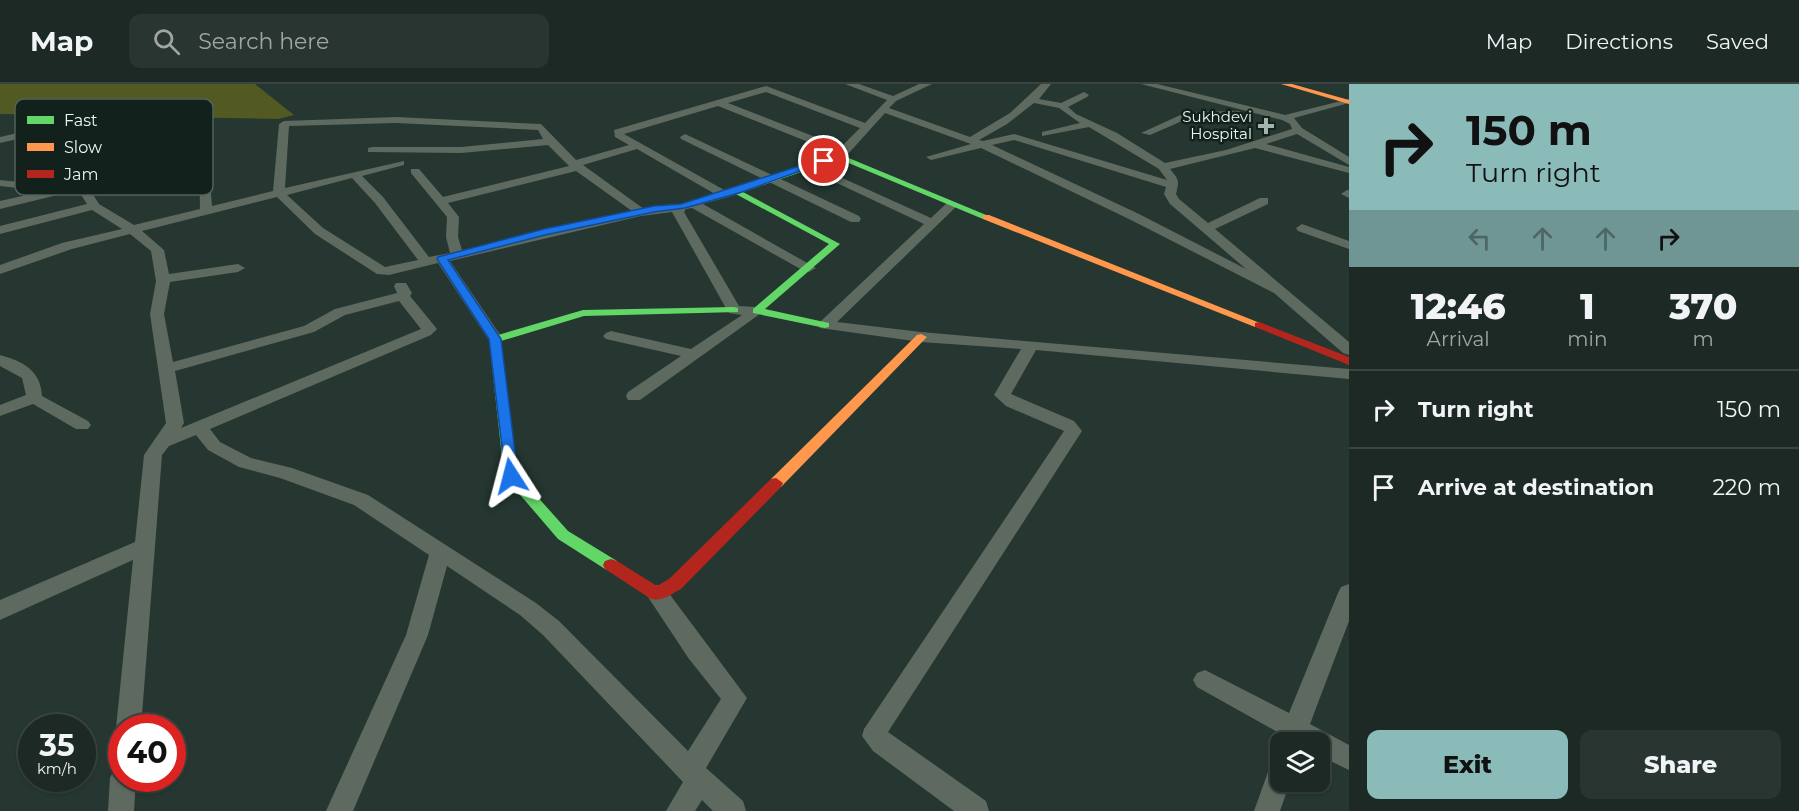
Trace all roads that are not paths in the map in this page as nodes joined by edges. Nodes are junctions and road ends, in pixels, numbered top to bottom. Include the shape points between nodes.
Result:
1 (850, 84) edge
2 (927, 84) edge
3 (1146, 84) edge
4 (1278, 85) edge
5 (1040, 92) edge
6 (1084, 95) dead end
7 (893, 99) junction
8 (1072, 99) junction
9 (1347, 101) edge
10 (719, 103) junction
11 (1062, 106) junction
12 (882, 109) junction
13 (1259, 111) junction
14 (1286, 118) junction
15 (1090, 124) junction
16 (867, 127) junction
17 (1298, 130) junction
18 (1146, 133) dead end
19 (1046, 134) dead end
20 (15, 135) edge
21 (685, 137) dead end
22 (0, 140) edge
23 (550, 141) junction
24 (976, 142) junction
25 (1254, 144) junction
26 (637, 146) junction
27 (372, 150) dead end
28 (841, 154) junction
29 (931, 157) dead end
30 (1349, 162) edge
31 (400, 163) dead end
32 (576, 165) junction
33 (809, 166) junction
34 (1163, 167) junction
35 (1349, 170) edge
36 (415, 171) dead end
37 (355, 175) junction
38 (773, 179) junction
39 (0, 183) edge
40 (15, 184) edge
41 (1174, 186) junction
42 (279, 193) junction
43 (730, 193) junction
44 (41, 195) edge
45 (82, 195) edge
46 (205, 195) edge
47 (442, 201) junction
48 (1264, 201) dead end
49 (952, 204) junction
50 (0, 205) edge
51 (687, 205) junction
52 (94, 206) junction
53 (206, 212) junction
54 (639, 213) junction
55 (855, 219) dead end
56 (932, 223) junction
57 (1302, 228) dead end
58 (1206, 229) junction
59 (0, 230) edge
60 (133, 230) junction
61 (1333, 239) junction
62 (1349, 245) edge
63 (1349, 251) edge
64 (457, 255) junction
65 (442, 259) junction
66 (426, 262) junction
67 (238, 268) dead end
68 (809, 268) junction
69 (0, 270) edge
70 (393, 270) junction
71 (163, 279) junction
72 (1274, 289) junction
73 (402, 296) junction
74 (734, 309) junction
75 (757, 311) junction
76 (825, 325) junction
77 (1349, 328) edge
78 (1333, 335) junction
79 (611, 336) dead end
80 (921, 337) junction
81 (495, 339) junction
82 (1031, 345) junction
83 (1349, 350) edge
84 (691, 354) junction
85 (0, 360) edge
86 (1349, 361) edge
87 (165, 369) junction
88 (1349, 374) edge
89 (634, 396) dead end
90 (34, 398) junction
91 (0, 411) edge
92 (82, 425) dead end
93 (199, 427) junction
94 (162, 442) junction
95 (146, 546) junction
96 (440, 553) junction
97 (1349, 592) edge
98 (657, 594) junction
99 (0, 611) edge
100 (1205, 680) dead end
101 (129, 714) edge
102 (1286, 732) edge
103 (1294, 732) edge
104 (1330, 751) edge
105 (1349, 758) edge
106 (695, 776) junction
107 (123, 792) edge
108 (1273, 792) edge
109 (122, 811) edge
110 (339, 811) edge
111 (679, 811) edge
112 (734, 811) edge
113 (976, 811) edge
114 (1267, 811) edge

1 - 7 street
2 - 7 street
3 - 13 street
4 - 9 street
5 - 8 street
5 - 11 street
5 - 24 street
6 - 8 street
7 - 12 street
8 - 11 street
9 - 14 street
10 - 16 street via 766,89
10 - 26 street via 618,132
10 - 28 street
11 - 15 street
12 - 16 street
12 - 24 street
13 - 14 street
13 - 18 street via 1187,115
14 - 17 street
15 - 19 street
15 - 34 street
16 - 28 street
17 - 25 street
17 - 30 street
20 - 22 street
21 - 38 street
23 - 27 street via 461,150
23 - 32 street
23 - 42 street via 541,127 529,125 386,120 289,122 284,124
24 - 29 street
24 - 41 street via 1019,138
24 - 72 street via 1135,217
25 - 34 street
25 - 35 street
26 - 32 street
26 - 43 street
28 - 33 street
28 - 49 street
31 - 37 street
32 - 47 street
32 - 54 street via 639,209
33 - 38 street
33 - 56 street
34 - 41 street
36 - 47 street
37 - 42 street
37 - 66 street
38 - 43 street
38 - 55 street
39 - 40 street
41 - 58 street via 1170,194 1174,201
42 - 53 street
42 - 70 street via 319,231 382,271
43 - 51 street
43 - 68 street via 835,244
44 - 50 street
45 - 52 street
46 - 53 street
47 - 64 street via 453,217 452,237
48 - 58 street
49 - 56 street
49 - 86 street
51 - 54 street
51 - 68 street
51 - 74 street via 678,212
52 - 59 street
52 - 60 street
53 - 60 street
54 - 64 street
56 - 76 street
57 - 61 street
58 - 72 street
60 - 69 street via 67,246
60 - 71 street via 157,250
61 - 62 street
61 - 63 street
64 - 65 street
65 - 66 street
65 - 81 street
66 - 70 street
67 - 71 street
68 - 75 street
70 - 73 street via 405,293
71 - 87 street via 157,314
72 - 78 street
73 - 87 street via 340,312 323,324
73 - 93 street via 429,329 426,332
74 - 75 street
74 - 81 street via 583,313
75 - 76 street
75 - 84 street
76 - 80 street
77 - 78 street
78 - 83 street
79 - 84 street
80 - 82 street
80 - 98 street via 675,584
81 - 98 street via 511,476 563,535
82 - 88 street
82 - 113 street via 1002,395 1068,424 1073,431 875,736
84 - 89 street
85 - 90 street via 31,377
87 - 94 street via 175,423
90 - 91 street
90 - 92 street
93 - 94 street
93 - 96 street via 227,455 361,500
94 - 95 street via 153,455
95 - 99 street
95 - 101 street
96 - 106 street via 551,628
96 - 110 street via 417,635
97 - 103 street
98 - 106 street via 735,698
100 - 102 street
104 - 105 street
106 - 111 street
106 - 112 street
107 - 109 street
108 - 114 street

